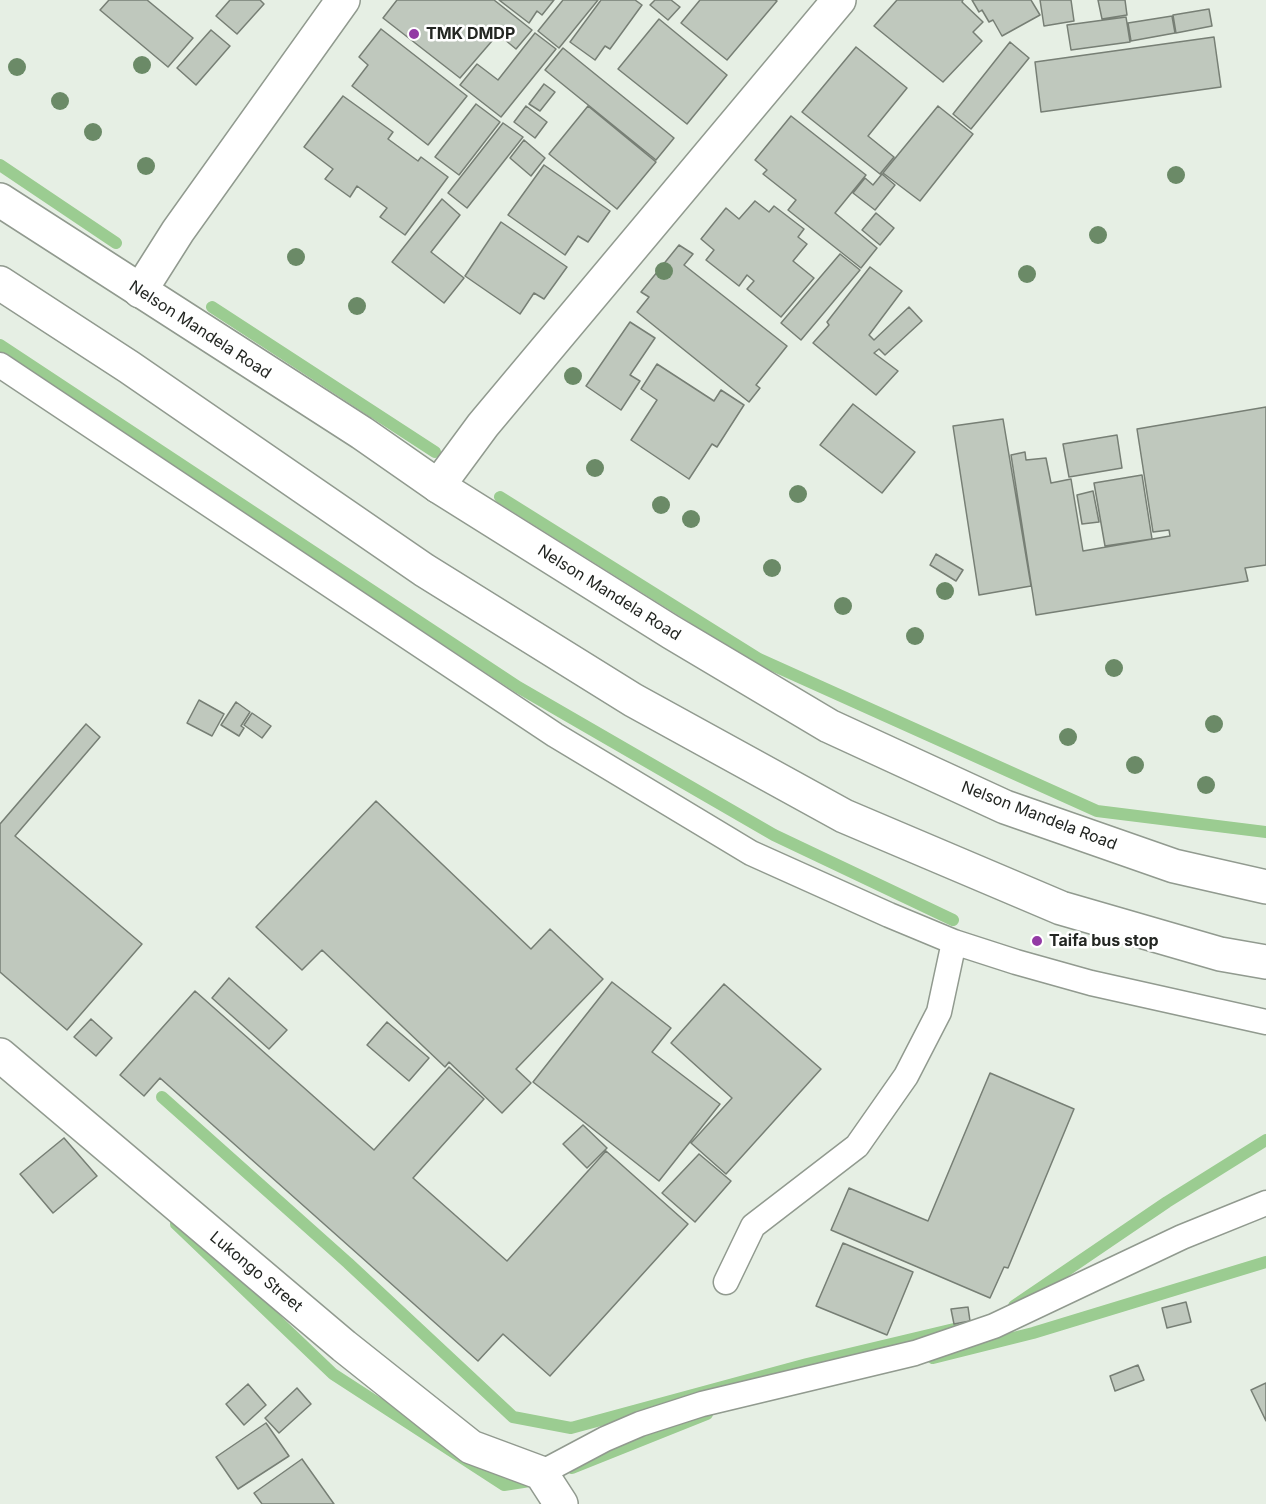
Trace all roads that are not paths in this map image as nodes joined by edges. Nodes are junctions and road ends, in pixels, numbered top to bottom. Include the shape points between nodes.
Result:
1 (343, 0) edge
2 (839, 0) edge
3 (0, 200) edge
4 (0, 283) edge
5 (140, 291) junction
6 (0, 365) edge
7 (438, 486) junction
8 (1266, 887) edge
9 (954, 942) junction
10 (1266, 963) edge
11 (1266, 1023) edge
12 (0, 1055) edge
13 (1266, 1203) edge
14 (726, 1282) dead end
15 (533, 1470) junction
16 (561, 1504) edge

1 - 5 main road via 185,221
2 - 7 main road via 490,416
3 - 5 main road, Nelson Mandela Road
4 - 10 main road via 424,570 633,699 844,816 1061,908 1220,954
5 - 7 main road, Nelson Mandela Road
6 - 9 lane via 555,735 751,853
7 - 8 main road, Nelson Mandela Road via 830,726 1005,807 1174,866
9 - 11 lane via 1091,983
9 - 14 lane via 939,1012 906,1076 857,1146 753,1226
12 - 15 main road, Lukongo Street via 344,1346 471,1447
13 - 15 lane via 1182,1237 994,1326 915,1353 692,1407 640,1424
15 - 16 main road

